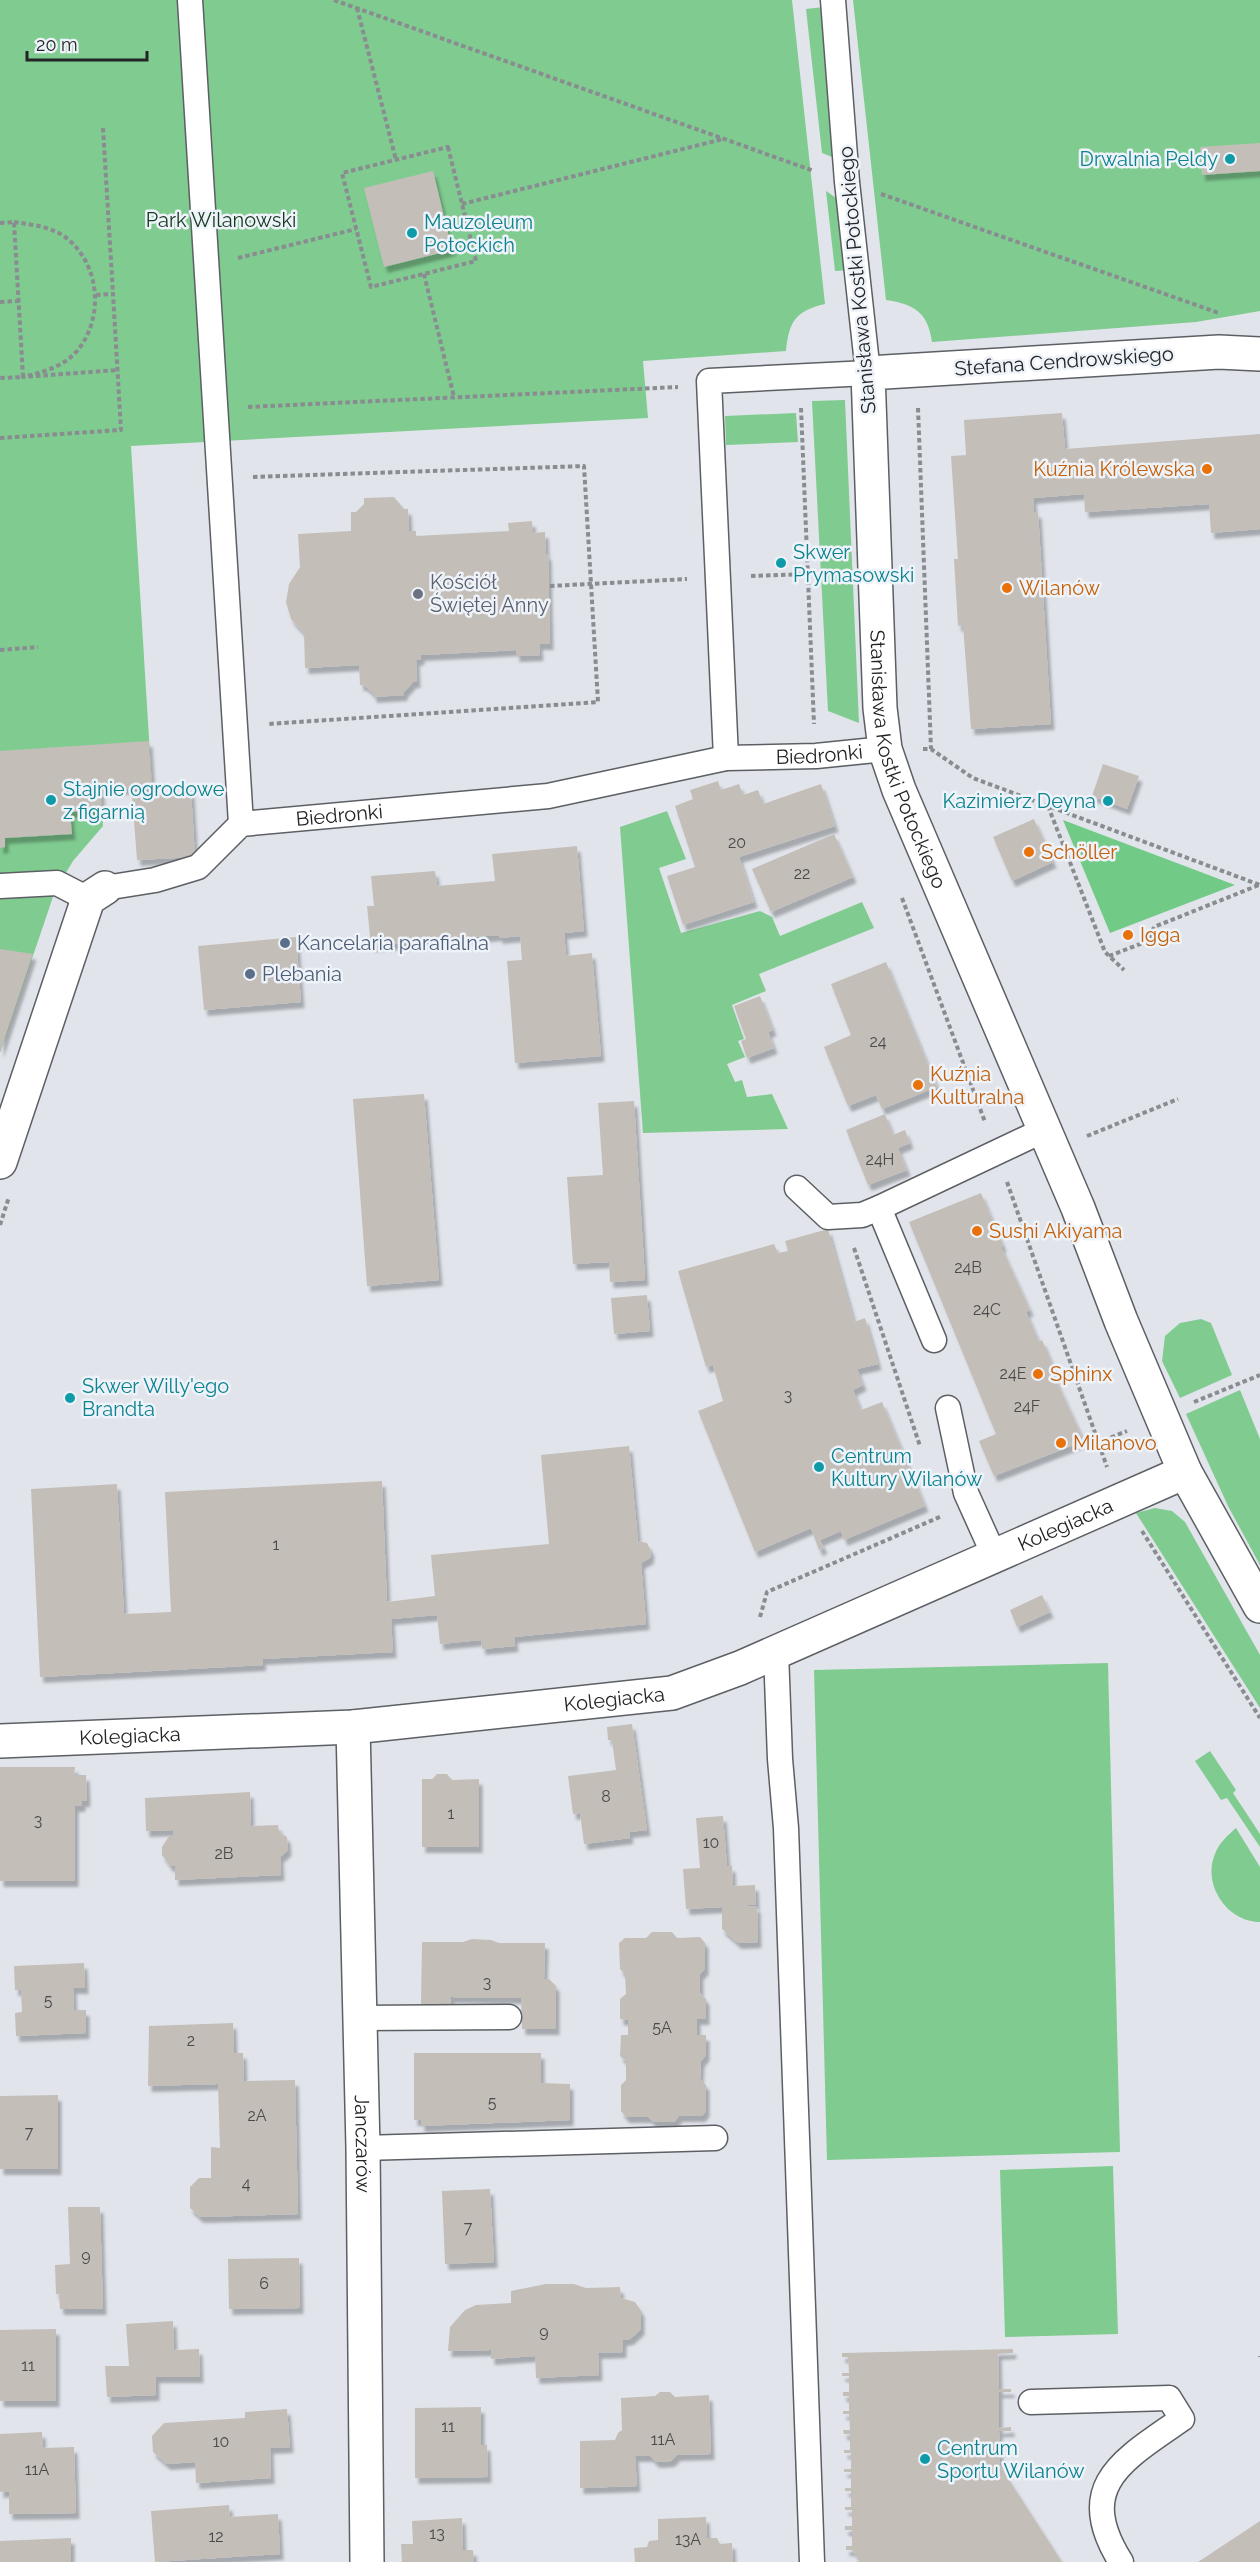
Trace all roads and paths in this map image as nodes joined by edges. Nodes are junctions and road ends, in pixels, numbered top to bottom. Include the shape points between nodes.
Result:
1 (189, 0) edge
2 (334, 0) edge
3 (833, 0) edge
4 (357, 8) junction
5 (103, 129) dead end
6 (724, 139) junction
7 (396, 160) junction
8 (847, 182) junction
9 (462, 204) junction
10 (14, 222) junction
11 (0, 223) edge
12 (356, 230) junction
13 (206, 266) junction
14 (424, 274) junction
15 (113, 294) junction
16 (96, 295) junction
17 (19, 301) junction
18 (0, 302) edge
19 (1227, 315) dead end
20 (1260, 354) edge
21 (117, 370) junction
22 (916, 370) junction
23 (868, 373) junction
24 (23, 377) junction
25 (0, 378) edge
26 (709, 381) junction
27 (454, 397) junction
28 (215, 408) junction
29 (0, 438) edge
30 (219, 478) junction
31 (808, 574) dead end
32 (718, 577) junction
33 (591, 584) junction
34 (550, 586) dead end
35 (38, 647) dead end
36 (0, 650) edge
37 (235, 727) junction
38 (885, 749) junction
39 (931, 749) junction
40 (726, 758) junction
41 (1048, 806) junction
42 (241, 824) junction
43 (0, 886) edge
44 (96, 894) junction
45 (1109, 956) junction
46 (1124, 970) dead end
47 (1179, 1099) dead end
48 (1044, 1130) junction
49 (1076, 1140) dead end
50 (0, 1162) edge
51 (797, 1188) dead end
52 (879, 1208) junction
53 (934, 1340) dead end
54 (948, 1408) dead end
55 (1185, 1472) junction
56 (943, 1515) dead end
57 (994, 1555) junction
58 (1260, 1606) edge
59 (758, 1625) dead end
60 (776, 1652) junction
61 (353, 1727) junction
62 (0, 1741) edge
63 (509, 2017) dead end
64 (359, 2018) junction
65 (716, 2138) dead end
66 (363, 2148) junction
67 (1031, 2402) dead end
68 (367, 2562) edge
69 (812, 2562) edge
70 (1121, 2562) edge

1 - 13 lane
2 - 4 path
3 - 8 lane, Stanisława Kostki Potockiego
4 - 6 path
4 - 7 path
5 - 15 path
6 - 8 path
6 - 9 path
7 - 9 path via 448,147
7 - 12 path via 342,173
8 - 19 path
8 - 23 lane, Stanisława Kostki Potockiego
9 - 14 path via 476,261
10 - 11 path
10 - 16 path via 44,226 70,241 88,266
10 - 17 path
12 - 13 path
12 - 14 path via 370,287
13 - 28 lane
14 - 27 path
15 - 16 path
15 - 21 path
16 - 24 path via 92,325 77,351 53,369
17 - 18 path
17 - 24 path
20 - 22 street, Stefana Cendrowskiego via 1219,352
21 - 24 path
21 - 29 path via 121,430
22 - 23 street, Stefana Cendrowskiego
22 - 39 path
23 - 26 lane
23 - 38 street, Stanisława Kostki Potockiego via 880,708
24 - 25 path
26 - 27 path via 687,386
26 - 32 lane
27 - 28 path
28 - 30 lane
30 - 33 path via 584,466
30 - 37 lane
31 - 32 path
32 - 33 path
32 - 40 lane
33 - 34 path
33 - 37 path via 598,702
35 - 36 path
37 - 42 lane
38 - 39 path
38 - 40 lane, Biedronki via 816,756
38 - 48 street, Stanisława Kostki Potockiego
39 - 41 path via 973,778
40 - 42 lane, Biedronki via 548,796
41 - 45 path
41 - 45 path via 1260,885 1154,927 1148,941
42 - 44 lane via 198,867
43 - 44 lane via 57,883
44 - 50 street
45 - 46 path
47 - 49 path
48 - 52 lane
48 - 55 street, Stanisława Kostki Potockiego
51 - 52 lane via 828,1217 862,1215
52 - 53 lane
54 - 57 lane via 966,1493
55 - 57 street, Kolegiacka
55 - 58 street, Stanisława Kostki Potockiego
56 - 59 path via 767,1592
57 - 60 street, Kolegiacka
60 - 61 street, Kolegiacka via 672,1693
60 - 69 lane via 786,1828
61 - 62 street, Kolegiacka
61 - 64 street, Janczarów
63 - 64 lane
64 - 66 street, Janczarów
65 - 66 lane
66 - 68 street, Janczarów
67 - 70 lane via 1169,2398 1182,2419 1123,2463 1103,2489 1102,2523

